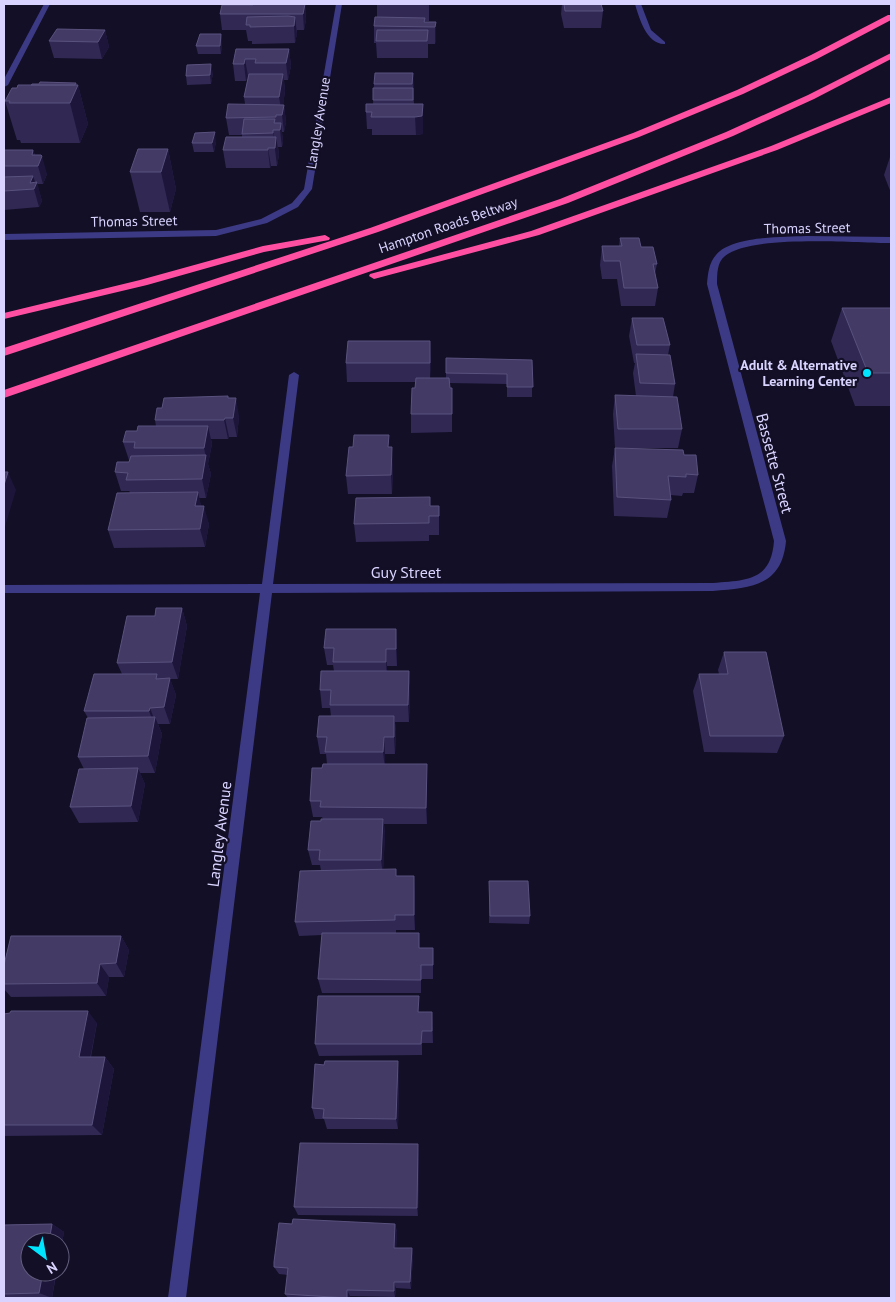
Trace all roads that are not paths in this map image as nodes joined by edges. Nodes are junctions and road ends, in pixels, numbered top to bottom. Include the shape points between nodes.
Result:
1 (47, 4) edge
2 (339, 4) edge
3 (638, 4) edge
4 (891, 17) edge
5 (663, 44) dead end
6 (891, 56) edge
7 (4, 84) edge
8 (891, 100) edge
9 (264, 221) joint
10 (374, 230) junction
11 (4, 237) edge
12 (891, 240) edge
13 (725, 251) joint
14 (251, 309) junction
15 (4, 316) edge
16 (4, 352) edge
17 (294, 375) dead end
18 (4, 394) edge
19 (780, 541) joint
20 (4, 589) edge
21 (268, 589) junction
22 (177, 1298) edge

1 - 7 street
2 - 9 street, Langley Avenue via 308,188 295,205
3 - 5 street via 648,31
4 - 10 highway, Hampton Roads Beltway via 740,92 636,135
6 - 14 highway, Hampton Roads Beltway via 758,121 656,165 564,201
8 - 14 highway via 774,148 535,233
9 - 11 street, Thomas Street via 216,233
10 - 15 highway via 263,249 144,283
10 - 16 highway, Hampton Roads Beltway
12 - 13 street, Thomas Street via 778,241 748,244
13 - 19 street, Bassette Street via 713,266 712,284
14 - 18 highway, Hampton Roads Beltway
17 - 21 street, Langley Avenue
19 - 21 street, Guy Street via 781,551 773,569 765,577 742,585
20 - 21 street, Guy Street
21 - 22 street, Langley Avenue

